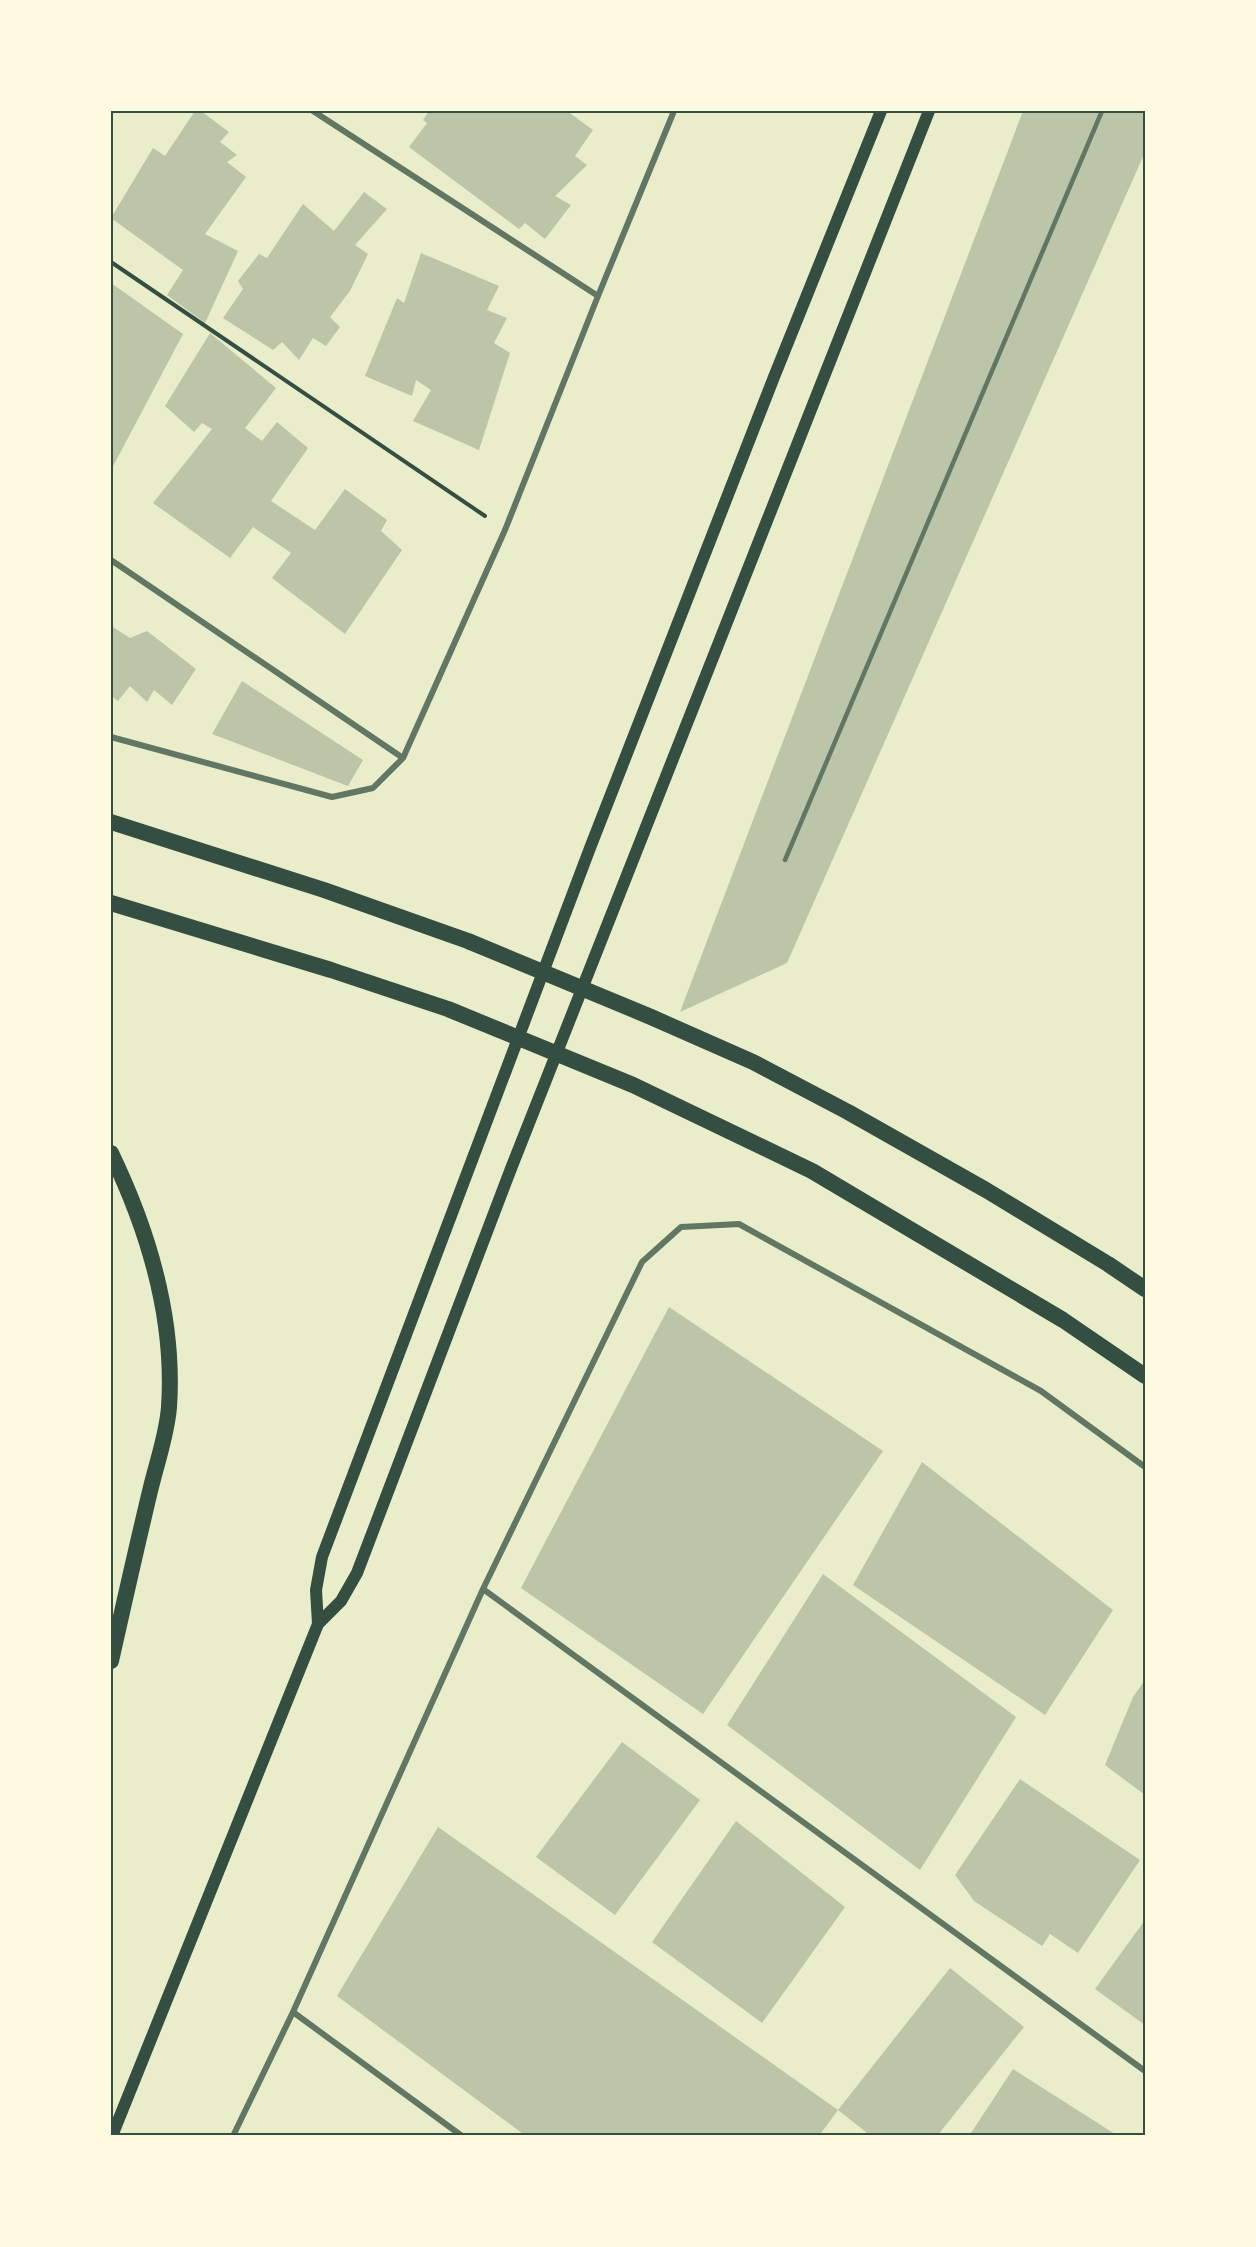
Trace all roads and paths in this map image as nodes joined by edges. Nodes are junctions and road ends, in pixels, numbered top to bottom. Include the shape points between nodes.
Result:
1 (313, 111) edge
2 (664, 111) edge
3 (881, 111) edge
4 (929, 111) edge
5 (1102, 111) edge
6 (673, 113) edge
7 (111, 262) edge
8 (598, 296) junction
9 (505, 530) junction
10 (111, 560) edge
11 (111, 737) edge
12 (403, 758) junction
13 (111, 822) edge
14 (785, 860) dead end
15 (111, 903) edge
16 (111, 1153) edge
17 (1145, 1289) edge
18 (1145, 1376) edge
19 (1145, 1467) edge
20 (483, 1589) junction
21 (318, 1624) junction
22 (111, 1660) edge
23 (293, 2012) junction
24 (1145, 2071) edge
25 (112, 2136) edge
26 (233, 2136) edge
27 (462, 2136) edge

1 - 8 street
2 - 6 street
3 - 21 main road via 590,849 322,1557 316,1590
4 - 21 main road via 512,1166 357,1573 341,1601
5 - 14 lane
6 - 8 street
7 - 9 path
8 - 9 street
9 - 12 street
10 - 12 street
11 - 12 street via 332,797 373,788
13 - 17 highway via 468,941 753,1062 986,1190
15 - 18 highway via 447,1009 633,1085 812,1171 1063,1320
16 - 22 highway via 144,1229 156,1273 169,1364 169,1409
19 - 20 street via 1041,1391 739,1224 681,1227 642,1262
20 - 23 street
20 - 24 street
21 - 25 main road
23 - 26 street
23 - 27 street

